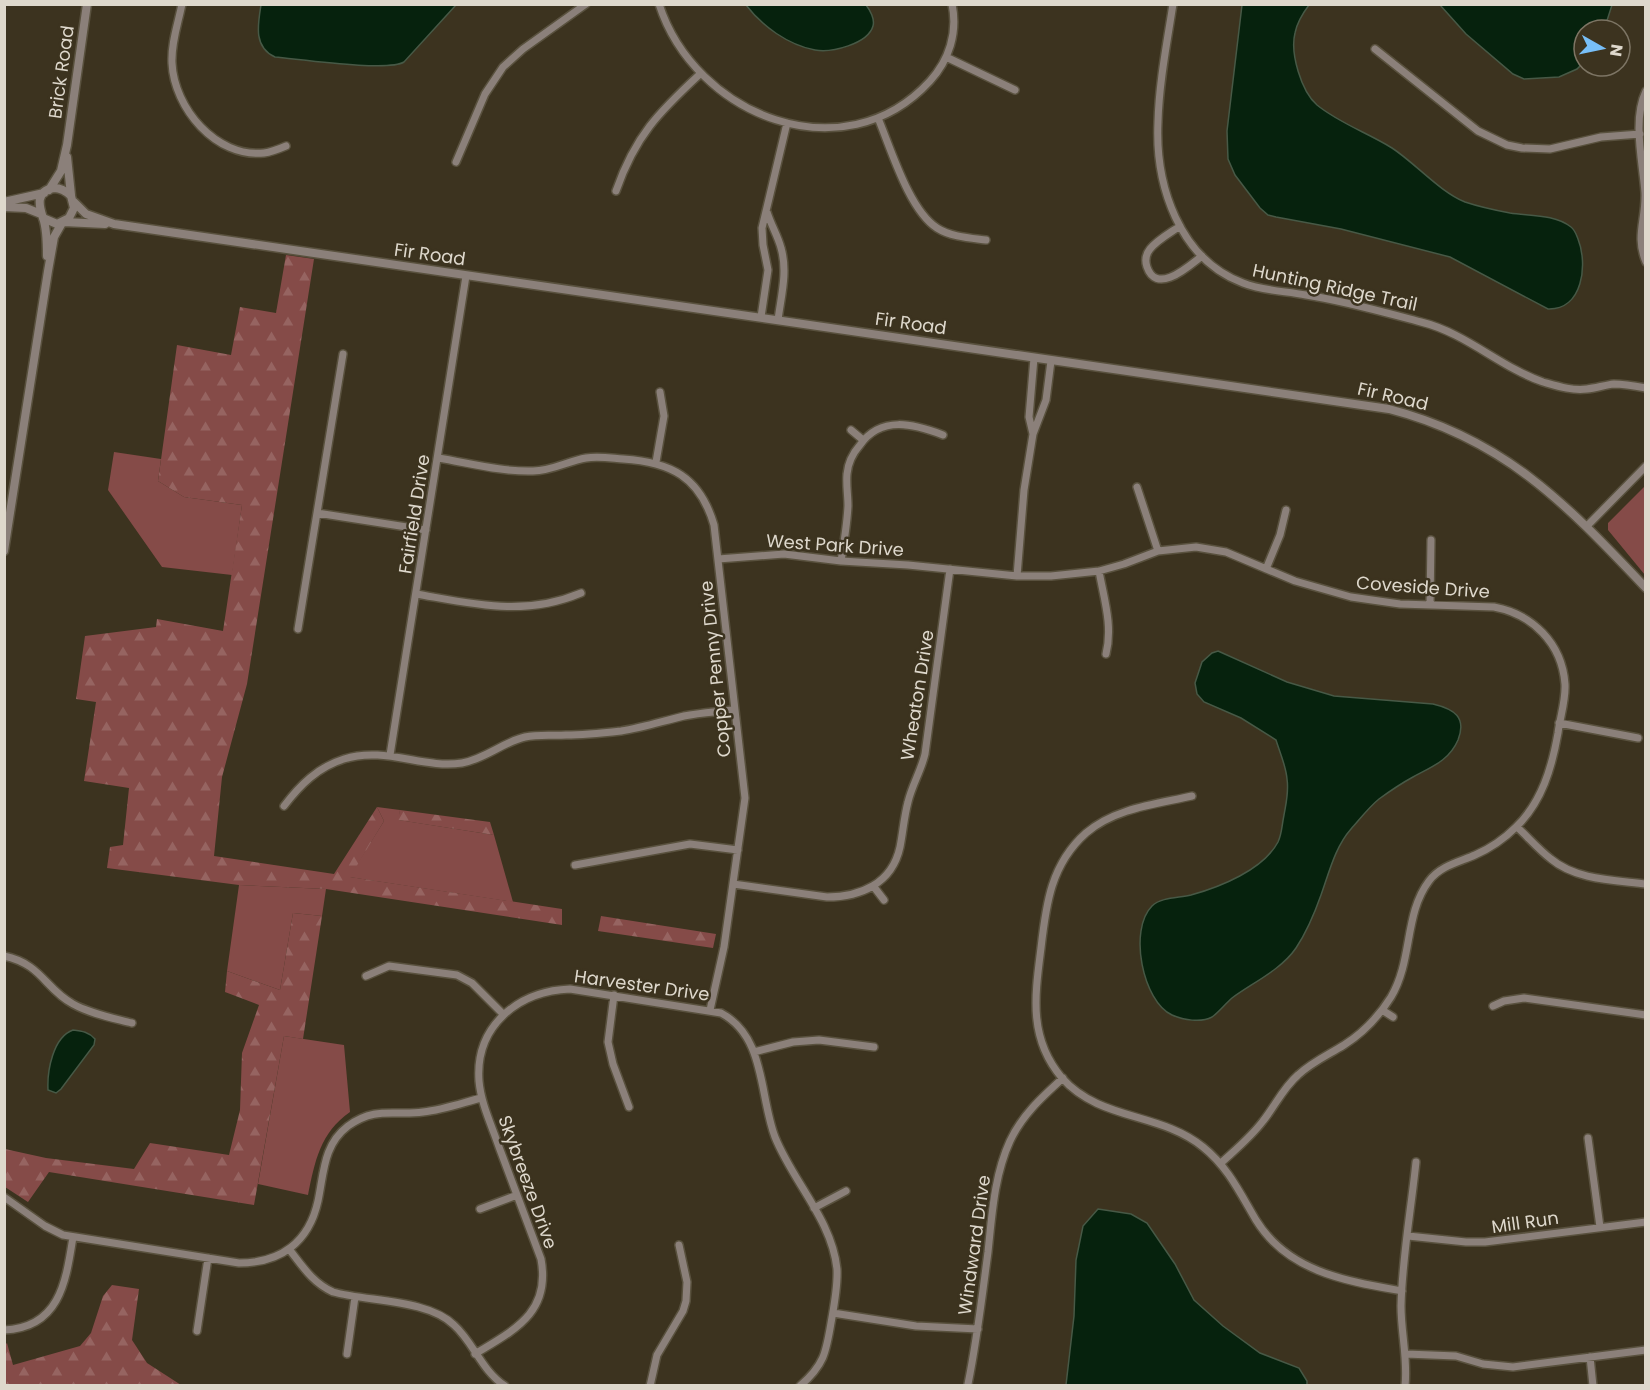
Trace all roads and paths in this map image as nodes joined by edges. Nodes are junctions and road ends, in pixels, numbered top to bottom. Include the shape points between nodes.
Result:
1 (87, 4) edge
2 (182, 4) edge
3 (586, 4) edge
4 (659, 4) edge
5 (952, 4) edge
6 (1173, 4) edge
7 (1376, 49) dead end
8 (946, 57) junction
9 (700, 74) junction
10 (1015, 90) dead end
11 (1646, 91) edge
12 (878, 118) junction
13 (787, 123) junction
14 (1640, 134) junction
15 (67, 145) junction
16 (286, 146) dead end
17 (456, 162) dead end
18 (47, 191) junction
19 (616, 191) dead end
20 (72, 199) junction
21 (4, 202) edge
22 (4, 207) edge
23 (766, 210) junction
24 (42, 216) junction
25 (63, 222) junction
26 (114, 224) junction
27 (1180, 226) junction
28 (986, 240) dead end
29 (1202, 256) junction
30 (1646, 262) edge
31 (48, 271) junction
32 (466, 276) junction
33 (761, 317) junction
34 (778, 320) junction
35 (343, 354) dead end
36 (1034, 358) junction
37 (1051, 361) junction
38 (1646, 388) edge
39 (660, 392) dead end
40 (851, 430) dead end
41 (1033, 434) junction
42 (943, 435) dead end
43 (863, 440) junction
44 (438, 458) junction
45 (656, 462) junction
46 (1646, 466) edge
47 (1137, 487) dead end
48 (1286, 510) dead end
49 (317, 513) junction
50 (1587, 526) junction
51 (426, 530) junction
52 (1431, 540) dead end
53 (4, 551) edge
54 (1158, 552) junction
55 (718, 559) junction
56 (842, 561) junction
57 (951, 569) junction
58 (1266, 569) junction
59 (1099, 571) junction
60 (1017, 576) junction
61 (1646, 588) edge
62 (581, 593) dead end
63 (416, 594) junction
64 (1430, 604) junction
65 (298, 629) dead end
66 (1106, 654) dead end
67 (734, 710) junction
68 (1559, 723) junction
69 (1638, 738) dead end
70 (390, 755) junction
71 (1192, 796) dead end
72 (284, 806) dead end
73 (1517, 827) junction
74 (738, 850) junction
75 (574, 865) dead end
76 (733, 884) junction
77 (1646, 884) edge
78 (874, 887) junction
79 (884, 900) dead end
80 (4, 956) edge
81 (366, 976) dead end
82 (614, 995) junction
83 (1493, 1006) dead end
84 (710, 1010) junction
85 (1382, 1010) junction
86 (503, 1014) junction
87 (1646, 1015) edge
88 (1394, 1017) dead end
89 (132, 1023) dead end
90 (874, 1047) dead end
91 (754, 1052) junction
92 (1063, 1078) junction
93 (482, 1098) junction
94 (629, 1107) dead end
95 (1588, 1138) dead end
96 (1416, 1162) dead end
97 (1221, 1163) junction
98 (846, 1191) dead end
99 (518, 1195) junction
100 (4, 1197) edge
101 (814, 1208) junction
102 (480, 1209) dead end
103 (1646, 1222) edge
104 (1600, 1227) junction
105 (1408, 1236) junction
106 (73, 1237) junction
107 (678, 1245) dead end
108 (290, 1250) junction
109 (208, 1258) junction
110 (1402, 1291) junction
111 (355, 1297) junction
112 (833, 1313) junction
113 (978, 1329) junction
114 (4, 1330) edge
115 (197, 1331) dead end
116 (1646, 1350) edge
117 (347, 1354) dead end
118 (475, 1354) junction
119 (1406, 1354) junction
120 (1590, 1357) junction
121 (968, 1384) dead end
122 (505, 1386) edge
123 (650, 1386) edge
124 (800, 1386) edge
125 (1405, 1386) edge
126 (1593, 1386) edge

1 - 15 street, Brick Road
2 - 16 street via 171,61 178,95 188,113 215,139 237,149 262,154
3 - 17 street via 503,67 485,94
4 - 9 street via 674,39
5 - 8 street via 954,33
6 - 27 street, Hunting Ridge Trail via 1157,134 1164,183
7 - 14 street via 1478,131 1507,145 1550,149 1601,137
8 - 10 street
8 - 12 street via 918,92
9 - 13 street via 742,105
9 - 19 street via 644,133
11 - 14 street via 1640,107
12 - 13 street via 833,128
12 - 28 street via 924,219 946,233
13 - 23 street
14 - 30 street via 1645,194 1640,242
15 - 18 street, Brick Road via 61,171
15 - 20 street, Brick Road
18 - 20 street via 61,189
18 - 21 street
18 - 24 street via 39,203
20 - 25 street via 72,213
20 - 26 street, Fir Road via 86,214
22 - 24 street via 26,208
23 - 33 street via 762,228 768,276
23 - 34 street via 784,266
24 - 25 street via 52,223
24 - 31 street
25 - 26 street, Fir Road
25 - 31 street via 54,237
26 - 32 street, Fir Road
27 - 29 street, Hunting Ridge Trail
27 - 29 street via 1148,252 1150,272 1169,279
29 - 38 street, Hunting Ridge Trail via 1225,275 1245,284 1439,327 1542,381 1577,390 1615,384
31 - 53 street
32 - 33 street, Fir Road
32 - 44 street, Fairfield Drive
33 - 34 street, Fir Road
34 - 36 street, Fir Road
35 - 49 street
36 - 37 street, Fir Road
36 - 41 street via 1029,417
37 - 41 street via 1046,400
37 - 50 street, Fir Road via 1375,406 1407,414 1501,456
39 - 45 street via 664,416
40 - 43 street
41 - 60 street
42 - 43 street via 898,424 874,430
43 - 56 street via 852,454 847,474
44 - 45 street via 535,472 591,458
44 - 51 street, Fairfield Drive
45 - 55 street, Copper Penny Drive via 679,473 705,500
46 - 50 street
47 - 54 street
48 - 58 street
49 - 51 street
49 - 65 street
50 - 61 street, Fir Road
51 - 63 street, Fairfield Drive
52 - 64 street
54 - 58 street, Coveside Drive via 1182,547 1210,549
54 - 59 street, Coveside Drive
55 - 56 street, West Park Drive via 770,554
55 - 67 street, Copper Penny Drive
56 - 57 street, West Park Drive
57 - 60 street, Coveside Drive
57 - 78 street, Wheaton Drive via 922,766 908,801 899,850 886,876
58 - 64 street, Coveside Drive via 1351,597
59 - 60 street, Coveside Drive
59 - 66 street via 1109,621
62 - 63 street via 546,605 508,608
63 - 70 street, Fairfield Drive
64 - 68 street, Coveside Drive via 1504,609 1518,613 1540,629 1555,649 1563,672
67 - 70 street via 693,714 622,731 526,737 462,763
67 - 74 street, Copper Penny Drive via 745,798
68 - 69 street
68 - 73 street, Coveside Drive via 1541,793
70 - 72 street via 359,756 327,765 299,787
71 - 92 street via 1113,816 1088,831 1058,868 1051,887 1035,1013 1042,1042
73 - 77 street via 1563,867 1588,876
73 - 85 street, Coveside Drive via 1490,848 1448,866 1427,884 1415,908 1401,974
74 - 75 street via 690,844
74 - 76 street, Copper Penny Drive
76 - 78 street via 826,897 854,895
76 - 84 street, Copper Penny Drive
78 - 79 street
80 - 89 street via 24,962 74,1004
81 - 86 street via 388,966 457,975 472,983
82 - 84 street, Harvester Drive
82 - 86 street, Harvester Drive via 552,990 523,1000
82 - 94 street via 608,1042
83 - 87 street via 1524,998
84 - 91 street, Harvester Drive via 721,1012 740,1026
85 - 88 street
85 - 97 street, Coveside Drive via 1359,1034 1299,1074 1254,1131
86 - 93 street, Harvester Drive via 480,1057
90 - 91 street via 819,1040
91 - 101 street, Harvester Drive via 776,1138
92 - 97 street via 1108,1110 1157,1122 1190,1137
92 - 113 street, Windward Drive via 1020,1123 1004,1156 995,1191
93 - 99 street, Skybreeze Drive
93 - 108 street via 419,1113 378,1113 350,1125 326,1154 314,1214
95 - 104 street
96 - 105 street
97 - 110 street via 1262,1229 1303,1264 1348,1281
98 - 101 street
99 - 102 street
99 - 118 street, Skybreeze Drive via 541,1259 539,1298 522,1324
100 - 106 street via 54,1232
101 - 112 street, Harvester Drive via 835,1259
103 - 104 street, Mill Run
104 - 105 street, Mill Run via 1485,1242
105 - 110 street
106 - 109 street
106 - 114 street via 65,1284 57,1301 32,1324
107 - 123 street via 687,1282 686,1301 657,1355
108 - 109 street via 251,1263
108 - 111 street via 316,1282 333,1292
109 - 115 street
110 - 119 street
111 - 117 street
111 - 118 street via 434,1311 458,1329
112 - 113 street via 909,1326
112 - 124 street, Harvester Drive via 823,1360
113 - 121 street, Windward Drive
116 - 120 street
118 - 122 street
119 - 120 street via 1456,1356 1502,1366
119 - 125 street
120 - 126 street

